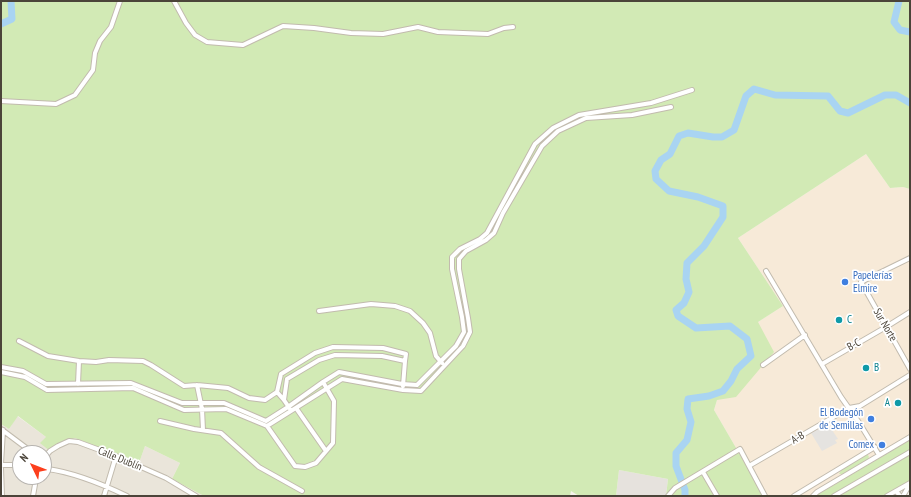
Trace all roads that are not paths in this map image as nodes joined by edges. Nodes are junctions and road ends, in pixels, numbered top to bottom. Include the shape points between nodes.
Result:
1 (120, 1) edge
2 (174, 1) edge
3 (513, 27) dead end
4 (692, 90) dead end
5 (1, 101) edge
6 (671, 107) dead end
7 (910, 258) edge
8 (766, 271) dead end
9 (319, 311) dead end
10 (910, 312) edge
11 (886, 327) junction
12 (805, 335) junction
13 (19, 341) dead end
14 (79, 361) junction
15 (405, 361) junction
16 (440, 362) junction
17 (822, 364) junction
18 (445, 365) junction
19 (763, 365) dead end
20 (1, 367) edge
21 (910, 369) edge
22 (1, 372) edge
23 (910, 375) edge
24 (323, 382) junction
25 (78, 384) junction
26 (402, 384) junction
27 (197, 385) junction
28 (327, 388) junction
29 (79, 389) junction
30 (403, 390) junction
31 (278, 392) junction
32 (284, 400) junction
33 (201, 403) junction
34 (296, 408) junction
35 (849, 408) junction
36 (202, 409) junction
37 (290, 409) junction
38 (160, 420) dead end
39 (267, 426) junction
40 (2, 429) edge
41 (203, 430) junction
42 (910, 437) edge
43 (23, 445) edge
44 (875, 447) junction
45 (52, 450) edge
46 (326, 451) junction
47 (910, 452) edge
48 (879, 455) junction
49 (116, 456) junction
50 (1, 466) edge
51 (12, 466) edge
52 (749, 466) junction
53 (52, 470) edge
54 (703, 472) junction
55 (910, 483) edge
56 (34, 485) edge
57 (107, 486) junction
58 (302, 491) dead end
59 (896, 491) junction
60 (1, 496) edge
61 (5, 496) edge
62 (33, 496) edge
63 (104, 496) edge
64 (127, 496) edge
65 (196, 496) edge
66 (668, 496) edge
67 (717, 496) edge
68 (765, 496) edge
69 (794, 496) edge
70 (813, 496) edge
71 (834, 496) edge
72 (887, 496) edge
73 (900, 496) edge
74 (904, 496) edge

1 - 5 street via 111,28 100,41 95,53 93,70 74,95 56,104
2 - 3 street via 186,23 195,35 204,41 243,45 283,26 383,34 418,27 438,32 488,34
4 - 16 street via 651,103 579,115 553,128 535,144 487,233 460,249 452,257 464,332 456,346
6 - 18 street via 632,115 586,118 558,131 542,146 494,233 466,251 459,259 470,332 463,346
7 - 11 street, Sur Norte via 861,282
8 - 12 street
9 - 16 street via 371,304 395,306 410,311 430,333
10 - 11 street, B-C
11 - 17 street, B-C
11 - 21 street, Sur Norte
12 - 17 street
12 - 19 street
13 - 14 street via 48,356
14 - 25 street
14 - 27 street via 143,361 184,386
15 - 26 street
15 - 31 street via 406,354 383,348 333,347 315,353 281,374
15 - 32 street via 382,356 335,355 320,360 287,379
16 - 18 street
16 - 26 street via 417,385
17 - 35 street
18 - 30 street via 421,391
20 - 25 street via 23,371 46,384
22 - 29 street via 25,377 47,390
23 - 35 street, A-B via 860,406
24 - 26 street via 339,372
24 - 28 street
24 - 37 street
25 - 29 street
25 - 33 street via 131,383 182,403
26 - 30 street
27 - 31 street via 228,388 249,398 265,400
27 - 33 street
28 - 30 street via 342,378
28 - 34 street
28 - 46 street via 334,401 333,443
29 - 36 street via 133,388 184,410
31 - 32 street
32 - 37 street
33 - 36 street
33 - 37 street via 224,403 266,421
34 - 37 street
34 - 46 street
35 - 44 street
35 - 52 street, A-B
36 - 39 street via 226,409
36 - 41 street
37 - 39 street
38 - 41 street
39 - 46 street via 295,466 305,467 316,463
40 - 43 street
40 - 50 street
41 - 58 street via 221,433 259,467
42 - 48 street
44 - 48 street
44 - 69 street
45 - 49 street, Calle Dublín via 69,441
47 - 71 street
48 - 70 street
49 - 57 street
49 - 65 street, Calle Dublín via 166,478
50 - 51 street
50 - 60 street
52 - 54 street via 740,449
52 - 68 street
53 - 57 street
54 - 66 street via 675,488
54 - 67 street
55 - 59 street
55 - 74 street
56 - 62 street
57 - 63 street
57 - 64 street
59 - 72 street
59 - 73 street
60 - 61 street

